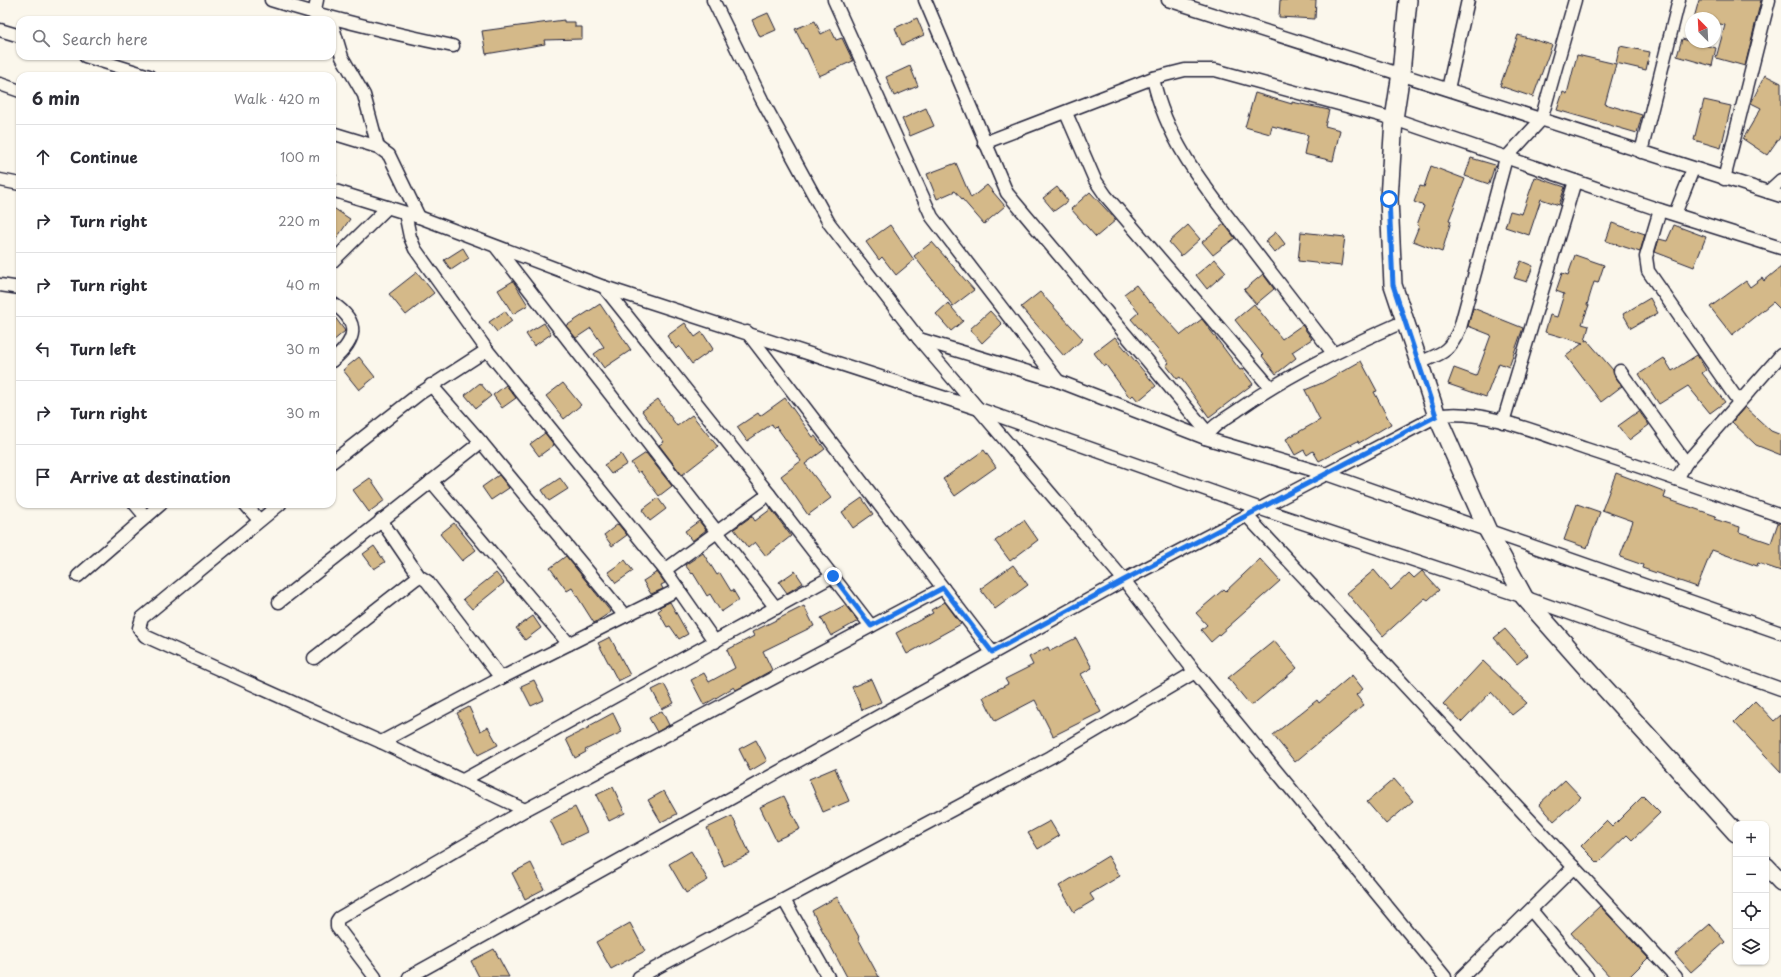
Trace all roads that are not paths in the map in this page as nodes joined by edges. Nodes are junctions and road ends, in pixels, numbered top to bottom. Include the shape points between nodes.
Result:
1 (271, 0) edge
2 (317, 0) edge
3 (713, 0) edge
4 (834, 0) edge
5 (925, 0) edge
6 (1168, 0) edge
7 (1408, 0) edge
8 (1468, 0) edge
9 (1575, 0) edge
10 (1679, 0) edge
11 (1769, 0) edge
12 (314, 14) junction
13 (319, 16) edge
14 (336, 22) edge
15 (0, 30) edge
16 (16, 35) edge
17 (336, 37) edge
18 (453, 46) dead end
19 (98, 60) edge
20 (136, 72) edge
21 (1401, 73) junction
22 (1153, 78) junction
23 (0, 84) edge
24 (16, 89) edge
25 (1448, 89) junction
26 (1066, 113) junction
27 (1394, 120) junction
28 (1541, 120) junction
29 (336, 134) edge
30 (984, 143) junction
31 (378, 147) junction
32 (1641, 152) junction
33 (1506, 158) junction
34 (1693, 169) junction
35 (1724, 179) junction
36 (0, 180) edge
37 (1781, 180) edge
38 (1575, 181) junction
39 (16, 183) edge
40 (336, 191) edge
41 (1768, 192) junction
42 (1781, 196) edge
43 (388, 207) junction
44 (1660, 210) junction
45 (405, 213) junction
46 (1675, 214) junction
47 (419, 218) junction
48 (495, 247) junction
49 (1781, 248) edge
50 (336, 258) edge
51 (0, 285) edge
52 (16, 287) edge
53 (604, 287) junction
54 (336, 306) edge
55 (1404, 321) junction
56 (747, 332) junction
57 (919, 339) junction
58 (487, 350) junction
59 (1333, 353) junction
60 (1781, 354) edge
61 (336, 357) edge
62 (1419, 363) junction
63 (1620, 371) dead end
64 (1058, 380) junction
65 (432, 385) junction
66 (1270, 387) junction
67 (1739, 402) junction
68 (979, 409) junction
69 (1436, 416) junction
70 (1503, 422) junction
71 (1207, 435) junction
72 (481, 442) junction
73 (336, 459) edge
74 (1686, 463) junction
75 (1326, 474) junction
76 (1677, 479) junction
77 (431, 481) junction
78 (769, 494) junction
79 (138, 508) edge
80 (156, 508) edge
81 (248, 508) edge
82 (275, 508) edge
83 (1261, 509) junction
84 (1247, 516) junction
85 (1781, 516) edge
86 (146, 517) junction
87 (259, 520) junction
88 (381, 520) junction
89 (716, 531) junction
90 (1488, 531) junction
91 (665, 570) junction
92 (78, 576) dead end
93 (419, 576) junction
94 (833, 576) junction
95 (1124, 580) junction
96 (943, 588) junction
97 (679, 589) junction
98 (1524, 597) junction
99 (279, 602) dead end
100 (776, 608) junction
101 (625, 616) junction
102 (871, 626) junction
103 (1781, 633) edge
104 (715, 642) junction
105 (569, 644) junction
106 (992, 652) junction
107 (314, 658) dead end
108 (1195, 672) junction
109 (501, 678) junction
110 (1780, 689) edge
111 (381, 742) junction
112 (463, 780) junction
113 (525, 810) junction
114 (1733, 830) edge
115 (1574, 867) junction
116 (1769, 869) edge
117 (1781, 882) edge
118 (784, 900) junction
119 (1531, 910) junction
120 (375, 977) edge
121 (410, 977) edge
122 (639, 977) edge
123 (828, 977) edge
124 (1445, 977) edge
125 (1462, 977) edge
126 (1587, 977) edge
127 (1676, 977) edge

1 - 12 street
2 - 12 street
3 - 57 street via 762,100 829,223
4 - 64 street via 932,217
5 - 30 street
6 - 21 street
7 - 21 main road
8 - 25 street
9 - 28 street
10 - 32 street
11 - 35 street
12 - 13 street
14 - 18 street
15 - 16 street
17 - 31 street via 342,57 364,95
19 - 20 street
21 - 25 street
21 - 27 main road
22 - 26 street
22 - 27 street via 1185,70 1215,70
22 - 59 street via 1159,103 1169,127 1194,171
23 - 24 street
25 - 28 street
26 - 30 street
26 - 66 street via 1095,180 1106,196
27 - 33 street
27 - 55 main road via 1389,199 1393,285
28 - 32 street
28 - 33 street
29 - 31 street
30 - 71 street via 1002,186 1012,200
31 - 47 street via 393,160
32 - 34 street
33 - 38 street
33 - 62 street via 1460,328 1453,344 1442,353
34 - 35 street
34 - 46 street
35 - 41 street
36 - 39 street
37 - 41 street
38 - 44 street
38 - 70 street
40 - 43 street
41 - 42 street
43 - 45 street
43 - 50 street
44 - 46 street
44 - 67 street via 1646,257 1648,271
45 - 47 street
45 - 58 street via 415,249
46 - 49 street
47 - 48 street
48 - 53 street
48 - 89 street
51 - 52 street
53 - 56 street
53 - 78 street
54 - 61 street via 349,317 352,334 350,342
55 - 59 street
55 - 62 main road
56 - 68 street
56 - 96 street
57 - 64 street
57 - 68 street
58 - 65 street
58 - 91 street
59 - 66 street
60 - 67 street
62 - 69 main road
63 - 74 street
64 - 71 street
65 - 72 street
65 - 73 street
66 - 71 street
67 - 74 street
68 - 83 street
68 - 95 street
69 - 70 street via 1459,413
69 - 75 street
69 - 90 main road
70 - 76 street
71 - 75 street
72 - 77 street
72 - 101 street
74 - 76 street
75 - 83 street
75 - 90 street
76 - 85 street
77 - 88 street
77 - 105 street
78 - 89 street
78 - 94 street
79 - 86 street
80 - 86 street
81 - 87 street
82 - 87 street
83 - 84 street
83 - 98 street
84 - 95 street
84 - 115 street
86 - 92 street
87 - 111 street via 142,618 139,628 141,632
88 - 93 street
88 - 99 street
89 - 91 street
89 - 100 street
90 - 98 main road
90 - 103 street
91 - 97 street
93 - 107 street
93 - 109 street via 427,581
94 - 100 street
94 - 102 street
95 - 106 street
95 - 108 street
96 - 102 street
96 - 106 street
97 - 101 street
97 - 104 street
98 - 110 street
98 - 114 main road
100 - 104 street
101 - 105 street
102 - 113 street
104 - 112 street
105 - 109 street
106 - 121 street
108 - 118 street via 1051,757
108 - 124 street
109 - 111 street
111 - 112 street
112 - 113 street
113 - 120 street via 336,921 337,926
115 - 119 street
115 - 127 street
116 - 117 main road
118 - 122 street
118 - 123 street
119 - 125 street
119 - 126 street

